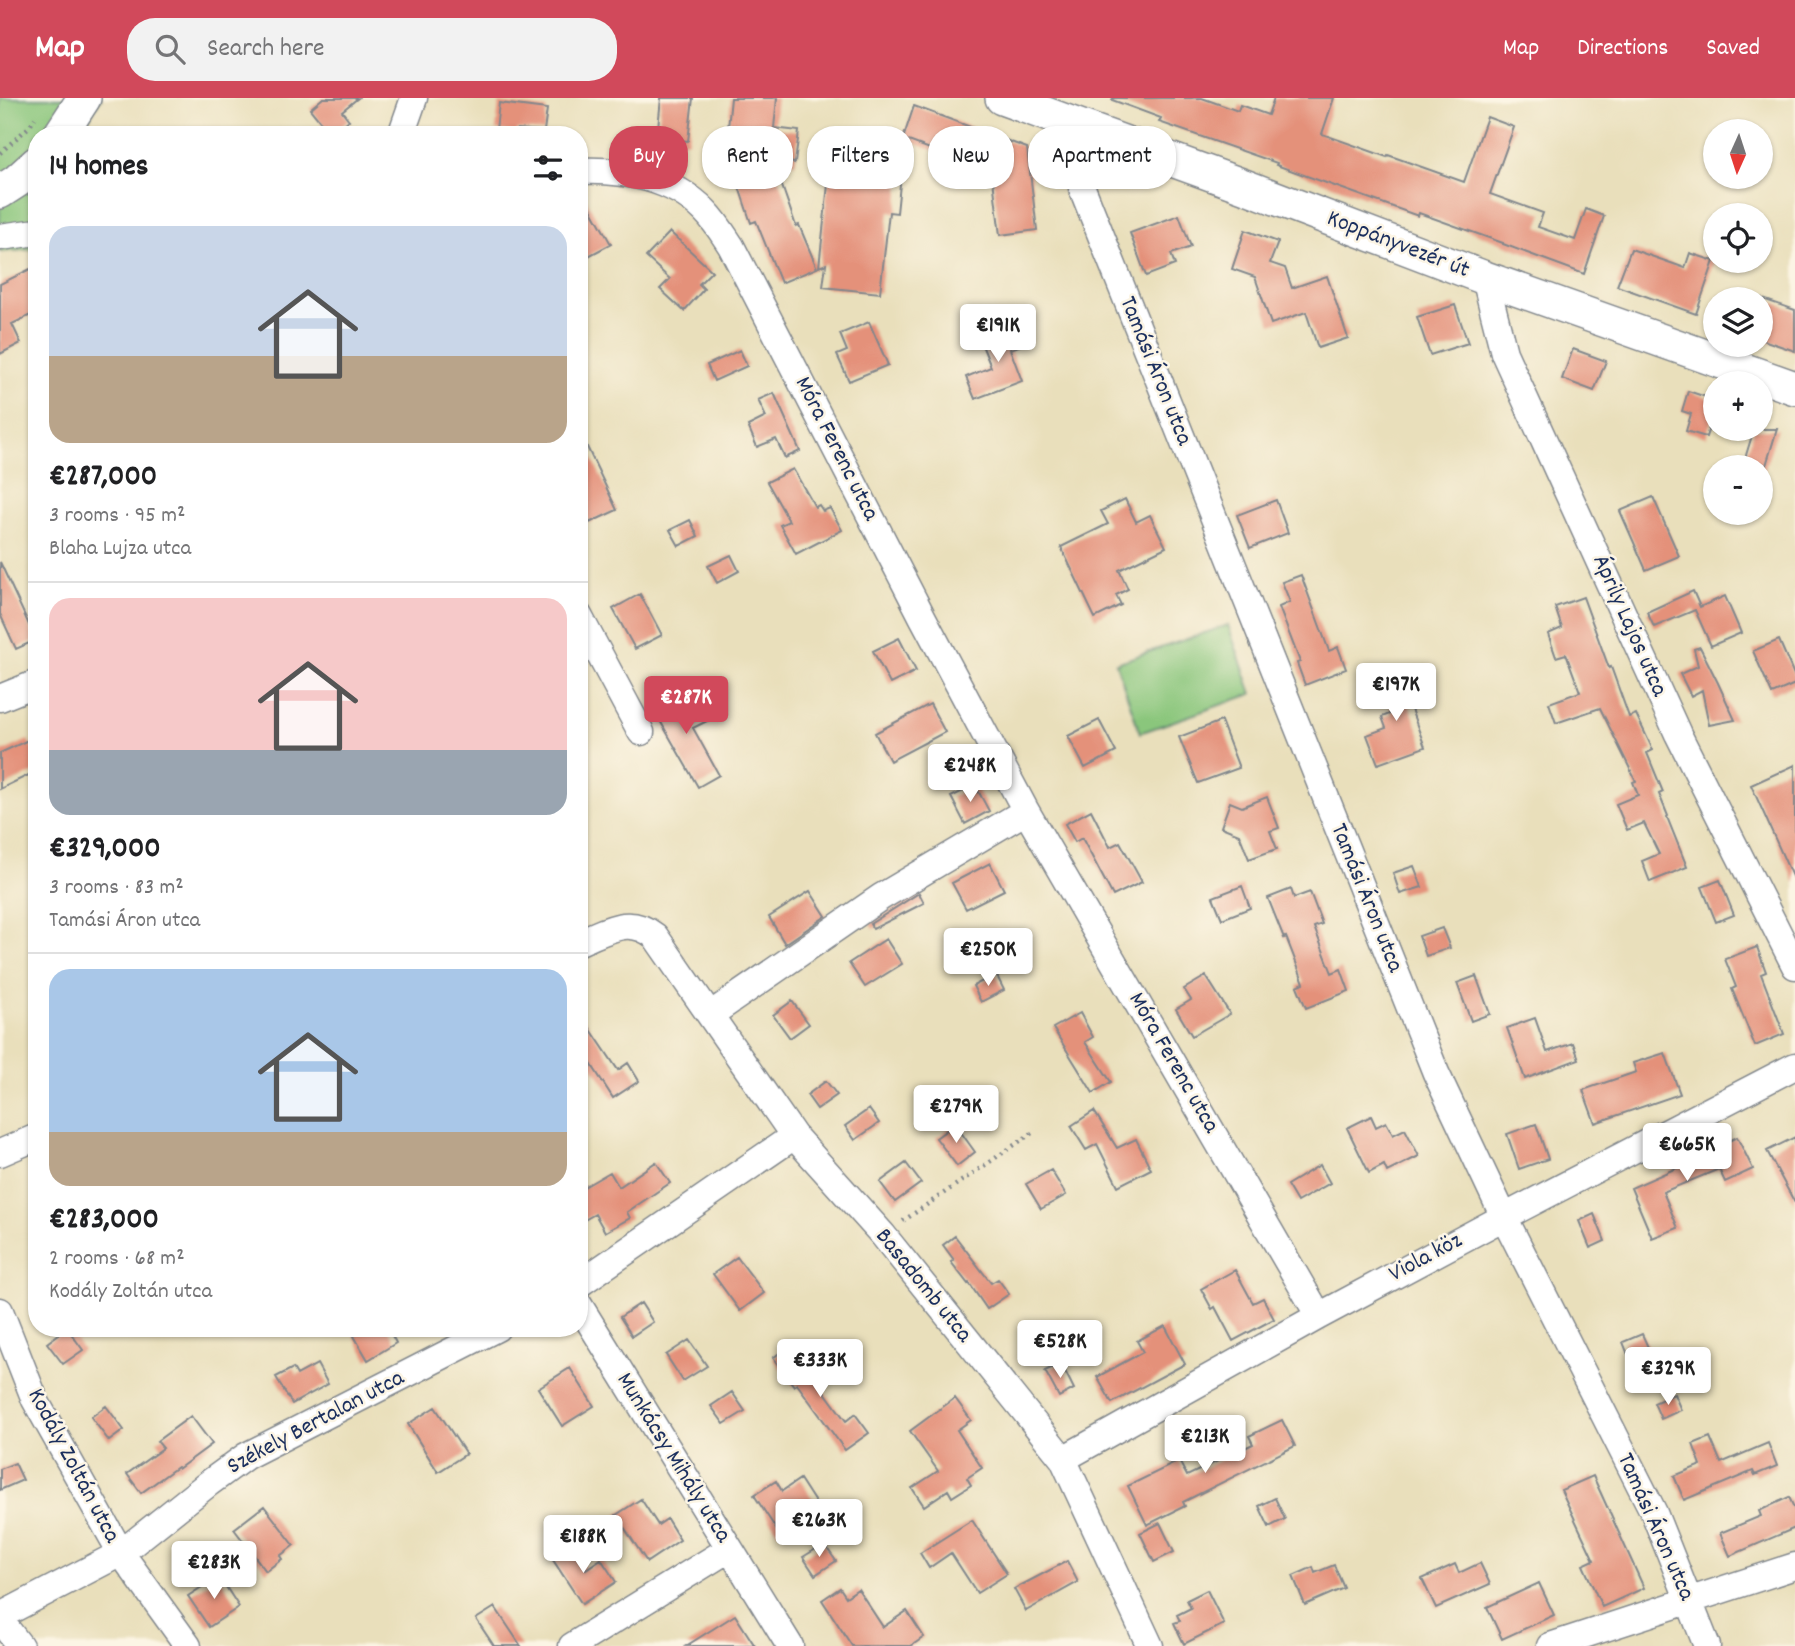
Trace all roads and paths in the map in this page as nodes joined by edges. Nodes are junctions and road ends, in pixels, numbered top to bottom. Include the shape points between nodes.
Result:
1 (84, 98) edge
2 (414, 98) edge
3 (1002, 98) edge
4 (51, 122) edge
5 (30, 126) edge
6 (404, 126) edge
7 (1078, 126) edge
8 (28, 128) edge
9 (0, 153) edge
10 (1176, 161) edge
11 (28, 171) edge
12 (588, 171) edge
13 (1082, 189) edge
14 (0, 192) edge
15 (28, 233) edge
16 (0, 237) edge
17 (1485, 278) junction
18 (1795, 388) edge
19 (588, 634) edge
20 (28, 687) edge
21 (0, 698) edge
22 (641, 732) dead end
23 (1026, 811) junction
24 (588, 939) edge
25 (1795, 966) edge
26 (710, 1014) junction
27 (1795, 1066) edge
28 (1032, 1133) dead end
29 (794, 1136) junction
30 (28, 1141) edge
31 (0, 1153) edge
32 (1504, 1217) junction
33 (883, 1235) junction
34 (588, 1278) edge
35 (0, 1311) edge
36 (1319, 1316) junction
37 (588, 1320) edge
38 (478, 1337) edge
39 (1063, 1459) junction
40 (729, 1549) junction
41 (121, 1553) junction
42 (1795, 1566) edge
43 (1688, 1601) junction
44 (0, 1618) edge
45 (20, 1646) edge
46 (188, 1646) edge
47 (572, 1646) edge
48 (790, 1646) edge
49 (1150, 1646) edge
50 (1550, 1646) edge
51 (1707, 1646) edge

1 - 4 street
2 - 6 street
3 - 7 street, Koppányvezér út
4 - 5 path
8 - 9 path
10 - 17 street, Koppányvezér út
11 - 14 street
12 - 23 street, Móra Ferenc utca via 626,173 683,193 704,210 732,246
13 - 32 street, Tamási Áron utca via 1431,1060
15 - 16 street
17 - 18 street, Koppányvezér út
17 - 25 street, Áprily Lajos utca via 1504,353 1678,734
19 - 22 street
20 - 21 street
23 - 26 street via 881,897
23 - 36 street, Móra Ferenc utca
24 - 26 street, Basadomb utca via 632,924 645,929 655,936
26 - 29 street, Basadomb utca
27 - 32 street, Viola köz
28 - 33 path
29 - 33 street, Basadomb utca
29 - 34 street
30 - 31 street
32 - 36 street, Viola köz
32 - 43 street, Tamási Áron utca via 1654,1513
33 - 39 street, Basadomb utca
35 - 41 street, Kodály Zoltán utca via 35,1400
36 - 39 street, Viola köz
37 - 40 street, Munkácsy Mihály utca
38 - 41 street, Székely Bertalan utca via 246,1456
39 - 49 street, Basadomb utca
40 - 47 street
40 - 48 street, Munkácsy Mihály utca
41 - 44 street, Székely Bertalan utca
41 - 46 street, Kodály Zoltán utca
42 - 43 street
43 - 50 street
43 - 51 street, Tamási Áron utca
44 - 45 street

